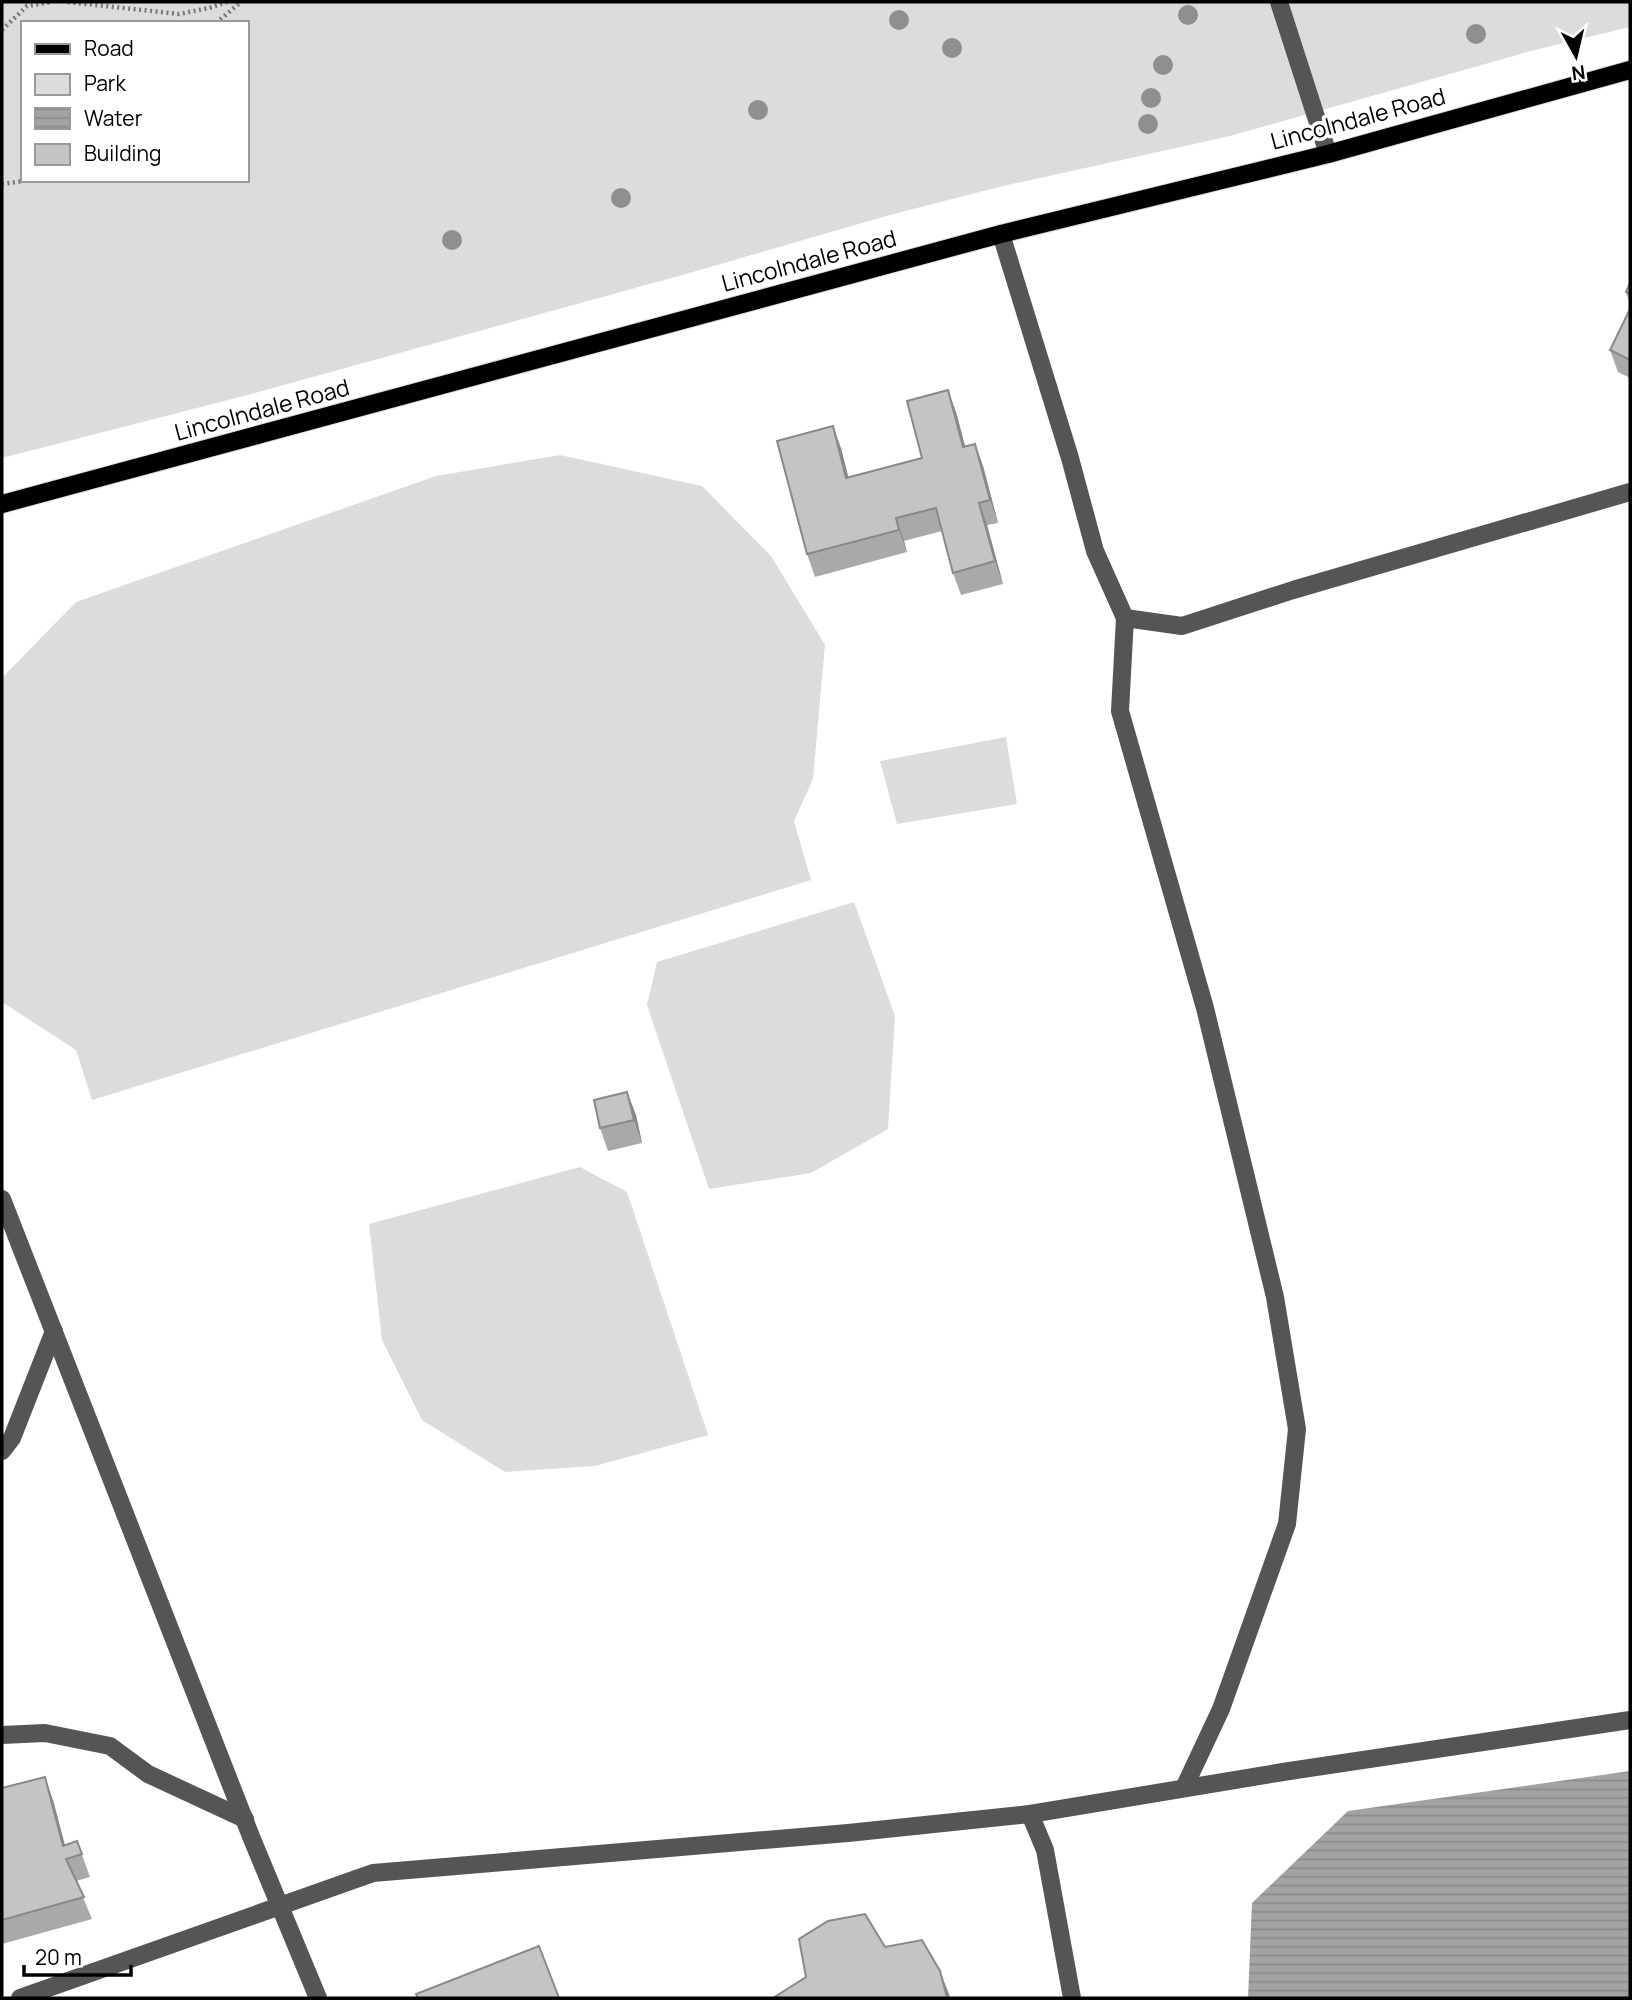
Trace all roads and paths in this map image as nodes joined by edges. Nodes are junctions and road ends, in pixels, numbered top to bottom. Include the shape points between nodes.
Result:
1 (52, 2) edge
2 (68, 2) edge
3 (227, 2) edge
4 (241, 2) edge
5 (1279, 2) edge
6 (30, 4) edge
7 (218, 21) edge
8 (2, 30) edge
9 (1630, 70) edge
10 (1328, 154) junction
11 (21, 181) edge
12 (2, 184) edge
13 (1001, 234) junction
14 (1630, 492) edge
15 (2, 504) edge
16 (1125, 618) junction
17 (2, 1199) edge
18 (54, 1331) junction
19 (2, 1451) edge
20 (1630, 1720) edge
21 (2, 1735) edge
22 (1184, 1788) junction
23 (1030, 1814) junction
24 (245, 1819) junction
25 (279, 1905) junction
26 (20, 1998) edge
27 (318, 1998) edge
28 (1072, 1998) edge

1 - 6 path
2 - 3 path via 179,14
4 - 7 path
5 - 10 lane
6 - 8 path
9 - 10 main road, Lincolndale Road
10 - 13 main road, Lincolndale Road
11 - 12 path
13 - 15 main road, Lincolndale Road
13 - 16 lane via 1095,551
14 - 16 lane via 1182,626
16 - 22 lane via 1120,711 1208,1021 1275,1297 1297,1429 1287,1524 1221,1709
17 - 18 lane
18 - 19 lane via 12,1438
18 - 24 lane
20 - 22 lane
21 - 24 lane via 45,1733 110,1746 148,1774
22 - 23 lane
23 - 25 lane via 373,1873
23 - 28 lane via 1045,1850
24 - 25 lane
25 - 26 lane
25 - 27 lane

